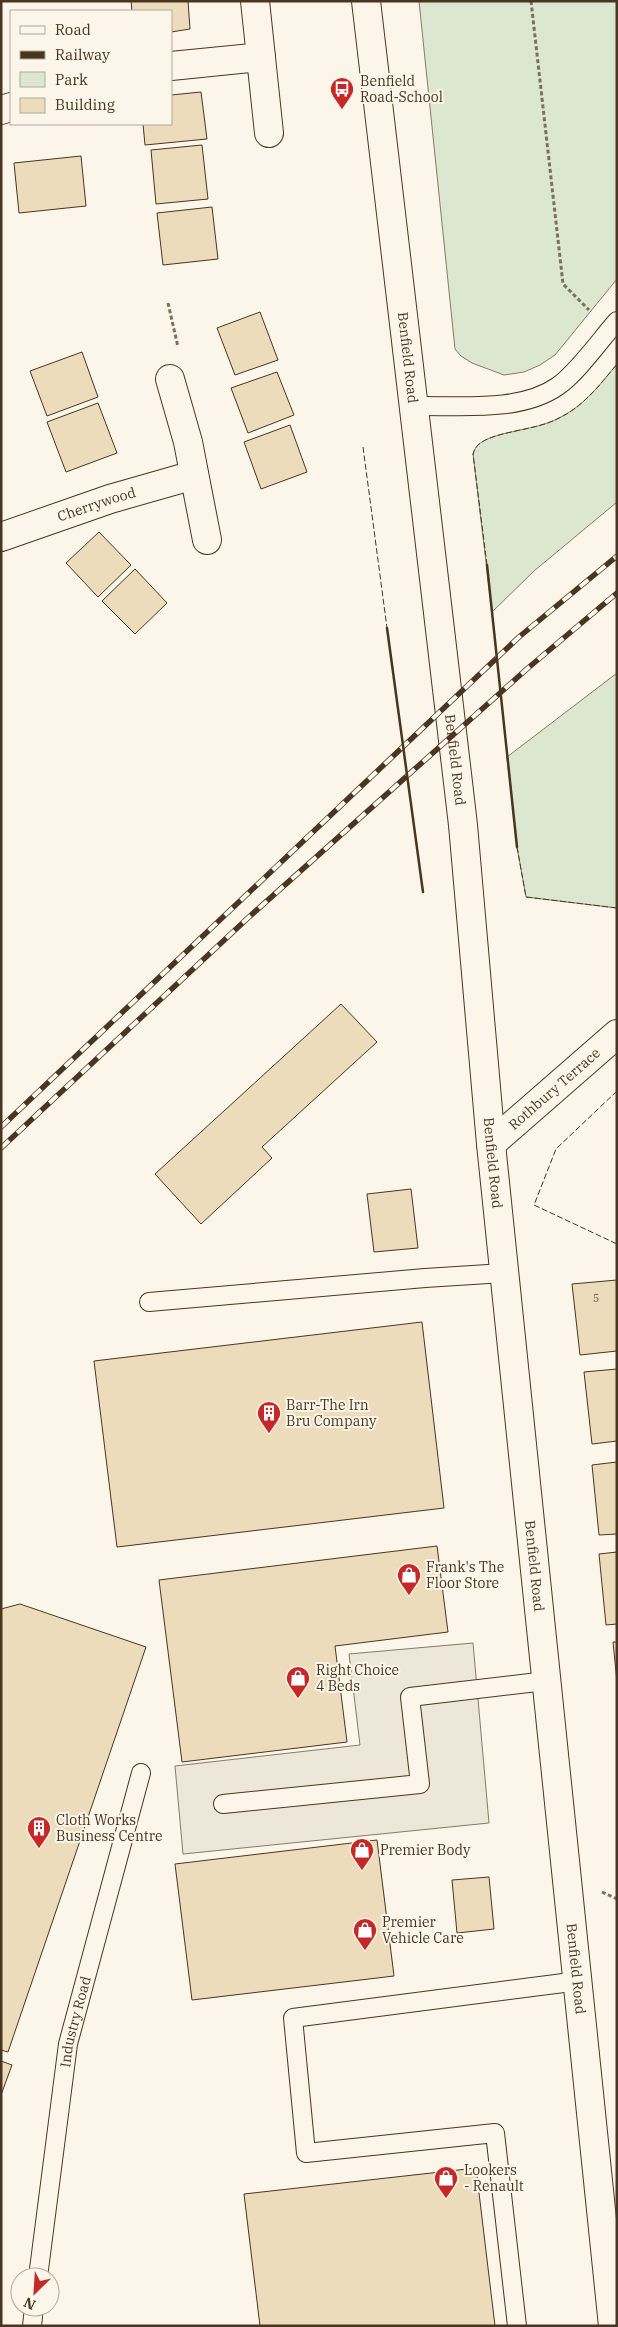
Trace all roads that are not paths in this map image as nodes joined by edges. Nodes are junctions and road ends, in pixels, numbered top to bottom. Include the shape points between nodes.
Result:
1 (255, 1) edge
2 (366, 1) edge
3 (261, 57) junction
4 (172, 66) edge
5 (269, 133) dead end
6 (613, 326) edge
7 (170, 379) road end
8 (413, 406) junction
9 (194, 475) junction
10 (1, 537) edge
11 (207, 540) dead end
12 (617, 1034) edge
13 (491, 1144) junction
14 (504, 1273) junction
15 (149, 1302) dead end
16 (546, 1681) junction
17 (141, 1773) dead end
18 (223, 1804) dead end
19 (579, 1981) junction
20 (39, 2267) edge
21 (518, 2326) edge
22 (613, 2326) edge

1 - 3 street
2 - 8 street, Benfield Road
3 - 4 street
3 - 5 street
6 - 8 lane via 560,385 542,396 494,404
7 - 9 street
8 - 13 street, Benfield Road via 463,825
9 - 10 street, Cherrywood via 110,499
9 - 11 street
12 - 13 street, Rothbury Terrace
13 - 14 street, Benfield Road
14 - 15 lane
14 - 16 street, Benfield Road
16 - 18 lane via 410,1696 420,1784
16 - 19 street, Benfield Road
17 - 20 lane, Industry Road via 68,2044
19 - 21 lane via 293,2018 306,2153 495,2133
19 - 22 street, Benfield Road

